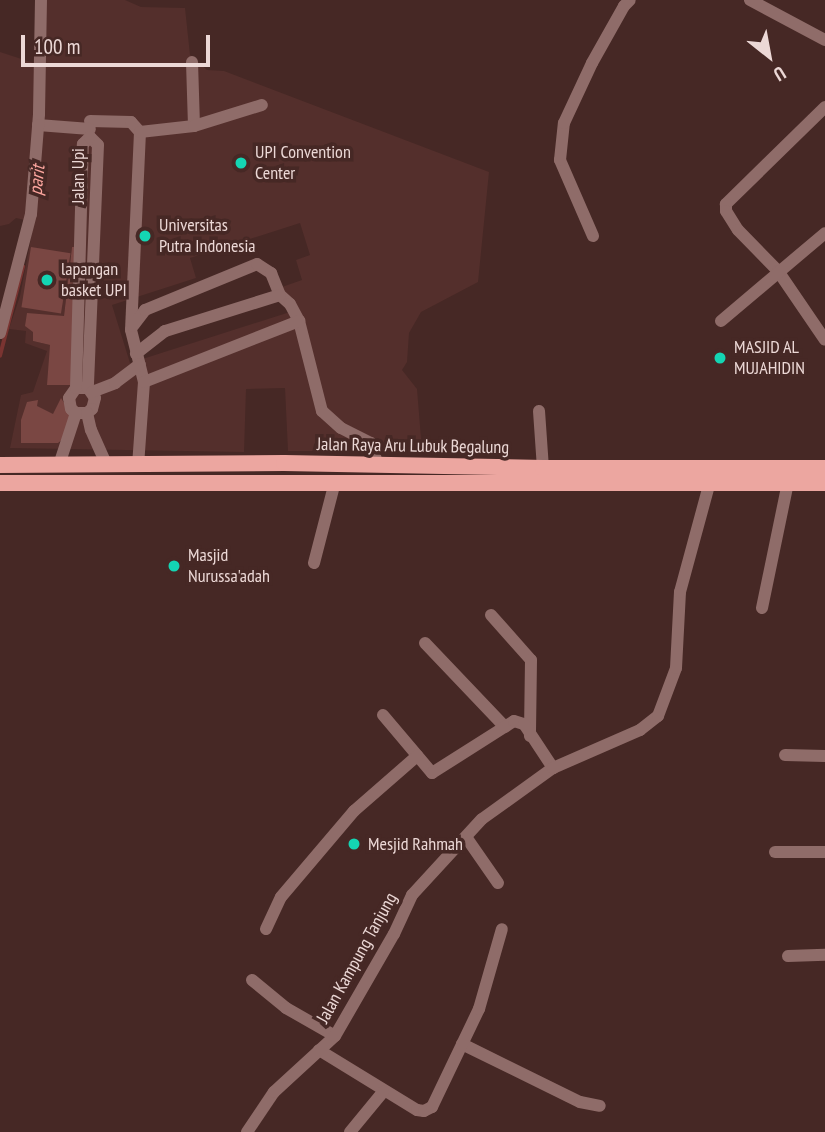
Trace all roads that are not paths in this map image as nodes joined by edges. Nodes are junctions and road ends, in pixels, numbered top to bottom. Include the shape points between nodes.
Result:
1 (41, 0) edge
2 (630, 0) edge
3 (751, 0) edge
4 (825, 40) edge
5 (192, 62) dead end
6 (262, 105) dead end
7 (825, 107) edge
8 (90, 124) junction
9 (42, 125) junction
10 (194, 126) junction
11 (140, 132) junction
12 (825, 233) edge
13 (593, 236) dead end
14 (778, 271) junction
15 (280, 295) junction
16 (299, 321) junction
17 (721, 321) dead end
18 (131, 330) junction
19 (0, 333) edge
20 (825, 337) edge
21 (150, 342) junction
22 (138, 359) junction
23 (144, 382) junction
24 (85, 390) junction
25 (539, 411) dead end
26 (82, 413) junction
27 (29, 464) junction
28 (106, 464) junction
29 (0, 465) edge
30 (59, 465) junction
31 (138, 465) junction
32 (433, 465) junction
33 (378, 466) junction
34 (543, 468) junction
35 (825, 468) edge
36 (29, 482) junction
37 (335, 482) junction
38 (0, 483) edge
39 (788, 483) junction
40 (825, 484) edge
41 (434, 485) junction
42 (709, 485) junction
43 (314, 563) dead end
44 (762, 608) dead end
45 (491, 615) dead end
46 (425, 643) dead end
47 (383, 715) dead end
48 (505, 727) junction
49 (530, 736) junction
50 (785, 755) dead end
51 (417, 756) junction
52 (825, 756) edge
53 (552, 768) junction
54 (466, 837) junction
55 (775, 852) dead end
56 (825, 852) edge
57 (498, 883) dead end
58 (266, 929) dead end
59 (502, 929) dead end
60 (825, 955) edge
61 (788, 956) dead end
62 (253, 980) dead end
63 (335, 1036) junction
64 (462, 1044) junction
65 (319, 1050) junction
66 (383, 1092) junction
67 (600, 1106) dead end
68 (247, 1132) edge
69 (350, 1132) edge

1 - 9 street
2 - 13 street via 592,63 564,123 561,160
3 - 4 street
5 - 10 street
6 - 10 street
7 - 14 street via 726,204 738,230
8 - 9 street
8 - 11 street via 131,122
8 - 24 street, Jalan Upi via 83,144
9 - 19 street via 31,214
10 - 11 street
11 - 18 street
12 - 14 street
14 - 17 street
14 - 20 street
15 - 16 street
15 - 18 street via 271,272 257,264 145,310
15 - 21 street via 165,331
16 - 23 street
16 - 33 street via 322,411 341,428 371,443
18 - 21 street
18 - 22 street
21 - 22 street
22 - 23 street
22 - 24 street via 115,383
23 - 31 street
24 - 26 street, Jalan Upi via 95,404
24 - 26 street, Jalan Upi via 69,398 71,409
25 - 34 street
26 - 28 street, Jalan Upi
26 - 30 street, Jalan Upi
27 - 29 main road, Jalan Raya Aru Lubuk Begalung
27 - 30 main road, Jalan Raya Aru Lubuk Begalung
27 - 36 main road
28 - 30 main road, Jalan Raya Aru Lubuk Begalung
28 - 31 main road, Jalan Raya Aru Lubuk Begalung
31 - 33 main road, Jalan Raya Aru Lubuk Begalung
32 - 33 main road, Jalan Raya Aru Lubuk Begalung
32 - 34 main road, Jalan Raya Aru Lubuk Begalung
32 - 41 main road
34 - 35 main road, Jalan Raya Aru Lubuk Begalung
36 - 37 main road
36 - 38 main road
37 - 41 main road
37 - 43 street
39 - 40 main road
39 - 42 main road
39 - 44 street
41 - 42 main road
42 - 53 street, Jalan Kampung Tanjung via 680,592 676,668 658,716 640,730
45 - 49 street via 531,660
46 - 48 street
47 - 51 street
48 - 49 street via 521,722
48 - 51 street via 436,773
49 - 53 street
50 - 52 street
51 - 58 street via 354,811 281,897
53 - 54 street, Jalan Kampung Tanjung
54 - 57 street
54 - 63 street, Jalan Kampung Tanjung via 412,895
55 - 56 street
59 - 64 street via 479,1009
60 - 61 street
62 - 63 street via 286,1008
63 - 65 street, Jalan Kampung Tanjung
64 - 66 street via 432,1107 417,1110
64 - 67 street via 580,1101
65 - 66 street
65 - 68 street, Jalan Kampung Tanjung via 274,1092
66 - 69 street

